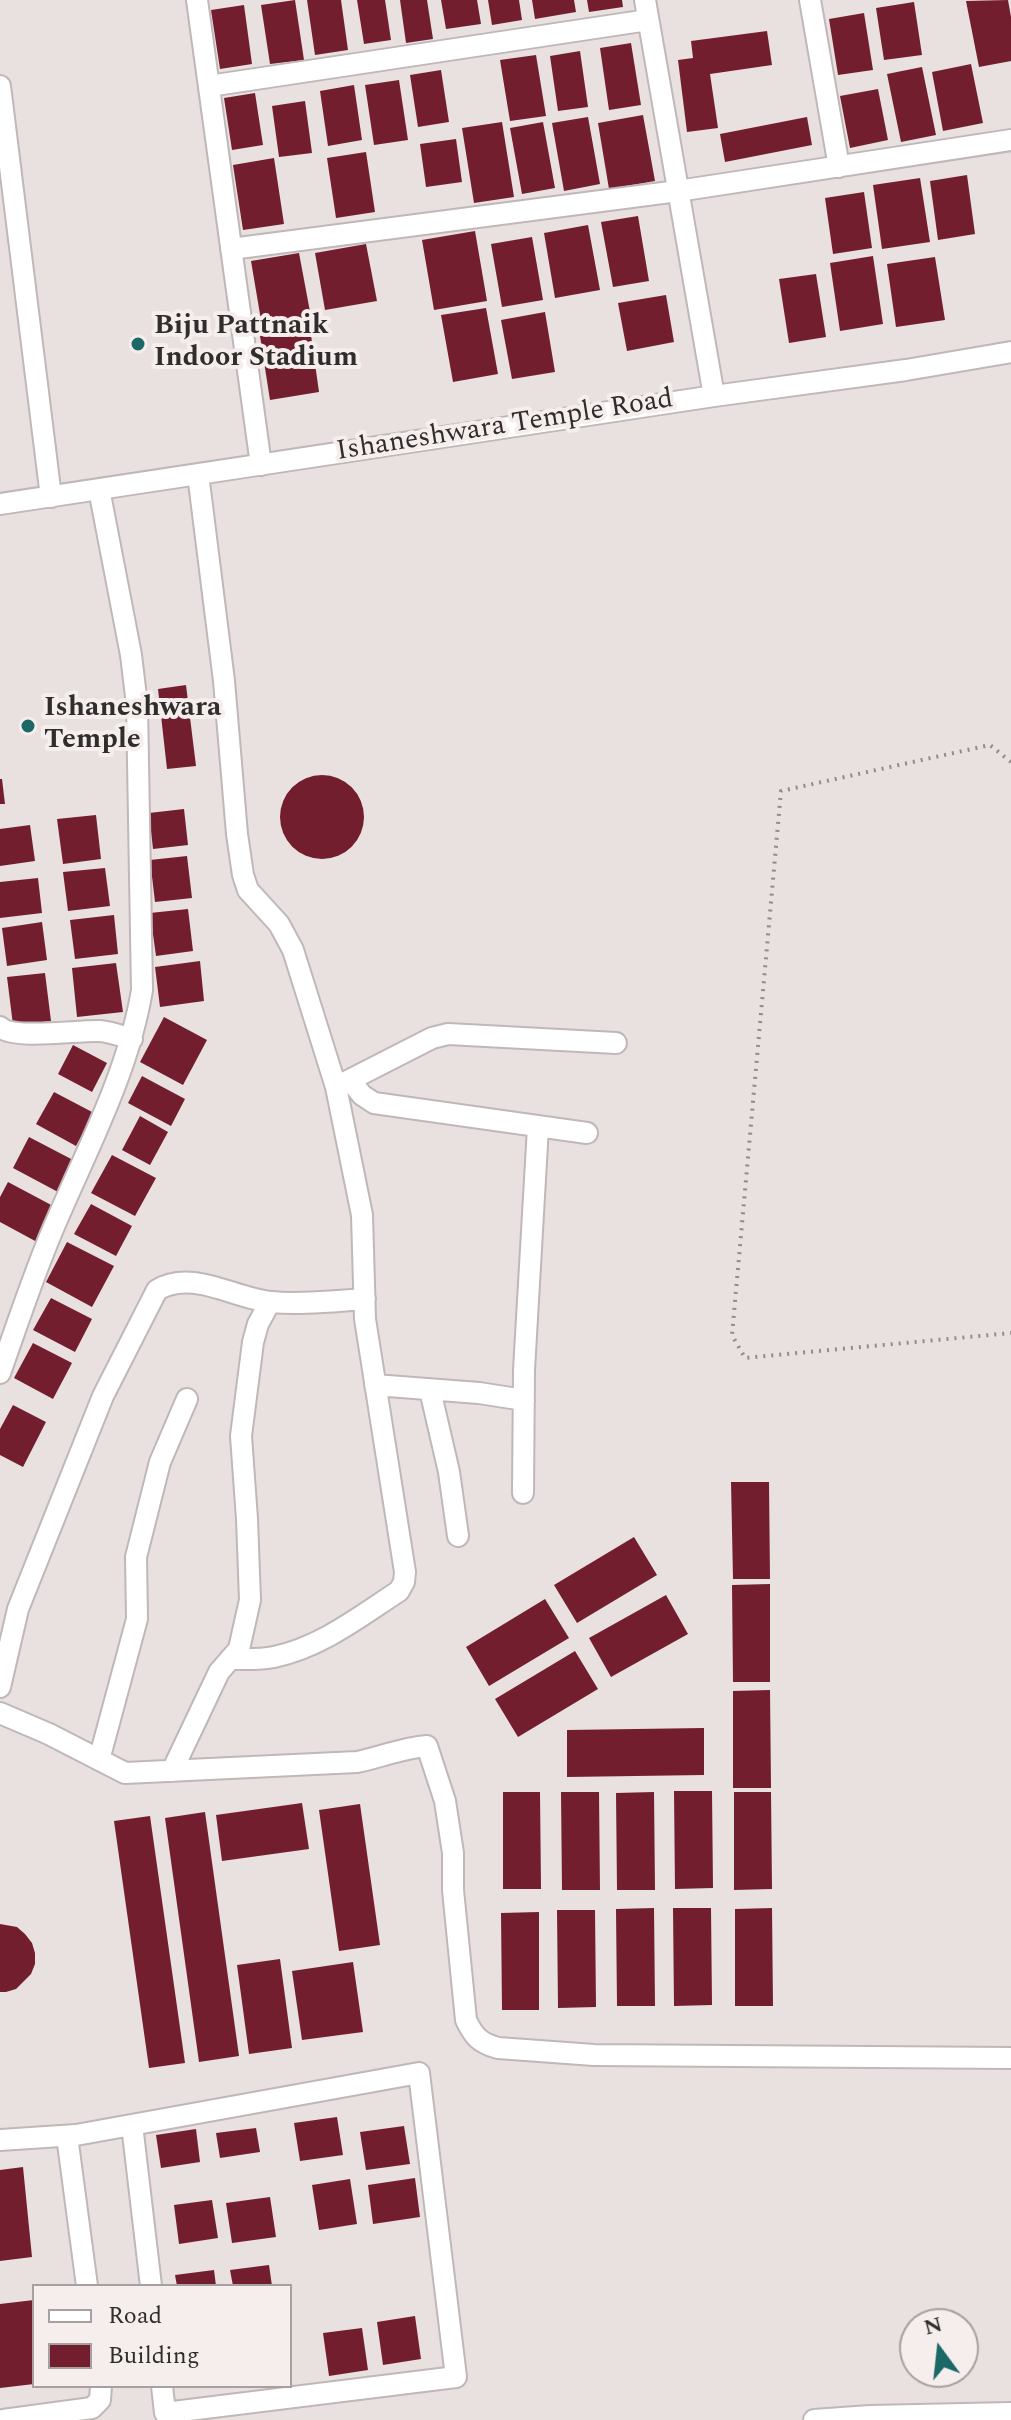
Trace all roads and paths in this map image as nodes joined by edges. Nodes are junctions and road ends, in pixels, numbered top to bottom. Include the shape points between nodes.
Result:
1 (197, 0) edge
2 (810, 0) edge
3 (646, 10) edge
4 (0, 86) edge
5 (209, 86) junction
6 (1011, 140) edge
7 (839, 167) junction
8 (678, 191) junction
9 (231, 249) junction
10 (1011, 352) edge
11 (714, 396) junction
12 (261, 465) junction
13 (198, 474) junction
14 (99, 489) junction
15 (51, 497) junction
16 (0, 504) edge
17 (1011, 762) edge
18 (0, 1027) edge
19 (132, 1039) junction
20 (616, 1043) dead end
21 (343, 1084) junction
22 (538, 1127) junction
23 (587, 1133) dead end
24 (365, 1299) junction
25 (270, 1302) junction
26 (1011, 1333) edge
27 (0, 1373) edge
28 (375, 1385) junction
29 (430, 1390) junction
30 (187, 1399) dead end
31 (524, 1400) junction
32 (523, 1493) dead end
33 (458, 1536) dead end
34 (230, 1659) junction
35 (0, 1687) edge
36 (0, 1713) edge
37 (99, 1760) junction
38 (172, 1771) junction
39 (1011, 2058) edge
40 (132, 2125) junction
41 (67, 2136) junction
42 (0, 2140) edge
43 (87, 2284) edge
44 (151, 2284) edge
45 (101, 2388) edge
46 (162, 2388) edge
47 (1011, 2413) edge
48 (3, 2420) edge
49 (814, 2420) edge

1 - 5 street
2 - 7 street
3 - 5 street
3 - 8 street
4 - 15 street
5 - 9 street
6 - 7 street
7 - 8 street
8 - 9 street
8 - 11 street
9 - 12 street
10 - 11 street, Ishaneshwara Temple Road
11 - 12 street, Ishaneshwara Temple Road
12 - 13 street, Ishaneshwara Temple Road
13 - 14 street, Ishaneshwara Temple Road
13 - 21 street via 243,875 248,890 279,924 293,950
14 - 15 street, Ishaneshwara Temple Road
14 - 19 street via 137,705 142,990
15 - 16 street, Ishaneshwara Temple Road
17 - 26 path via 990,745 781,791 732,1335 745,1358
18 - 19 street via 25,1034 74,1030
19 - 27 street via 51,1233
20 - 21 street via 448,1034
21 - 22 street via 374,1103
21 - 24 street via 362,1215
22 - 23 street
22 - 31 street
24 - 25 street
24 - 28 street
25 - 34 street via 253,1342 241,1436 250,1600 239,1649
25 - 35 street via 186,1281 157,1290 103,1396 18,1609
28 - 29 street
28 - 34 street via 404,1582 399,1591 324,1639 270,1658
29 - 31 street
29 - 33 street
30 - 37 street via 160,1462 136,1557 137,1619
31 - 32 street
34 - 38 street
36 - 37 street
37 - 38 street via 125,1773
38 - 39 street via 357,1762 427,1746 445,1801 453,1853 466,2020 482,2043 594,2055
40 - 41 street
40 - 44 street
40 - 46 street via 419,2073 456,2377 165,2413
41 - 42 street
41 - 43 street
45 - 48 street via 100,2400 92,2408
47 - 49 street

